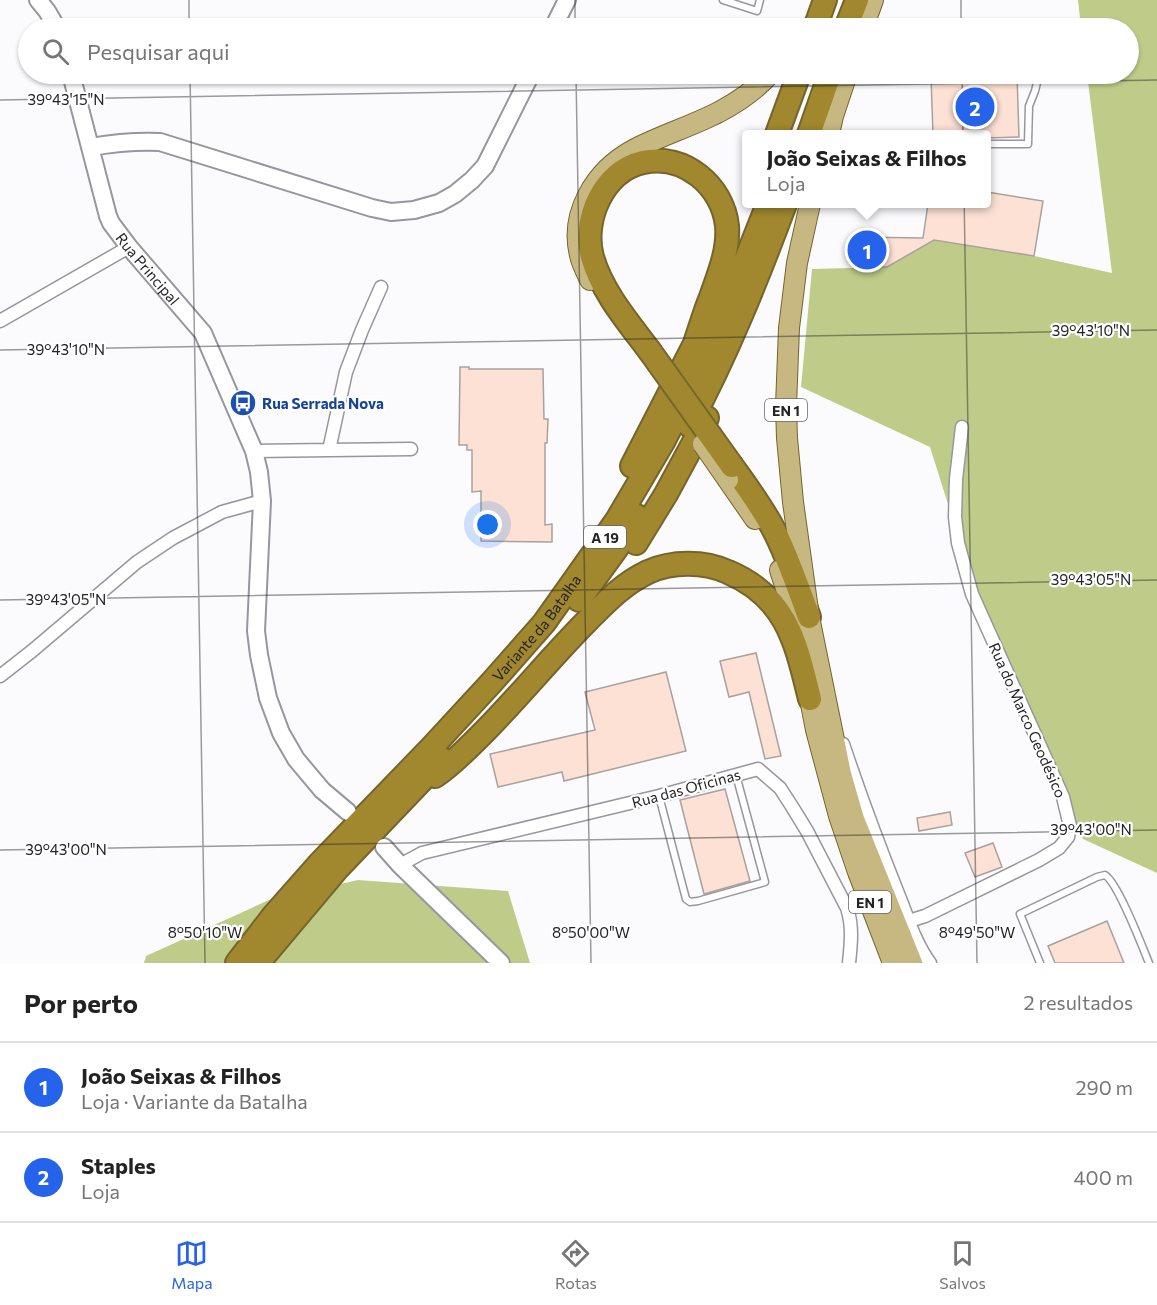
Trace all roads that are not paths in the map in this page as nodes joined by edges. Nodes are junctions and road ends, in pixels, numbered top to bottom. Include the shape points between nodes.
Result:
1 (38, 0) edge
2 (567, 0) edge
3 (723, 0) edge
4 (760, 0) edge
5 (819, 0) edge
6 (825, 0) edge
7 (840, 0) edge
8 (857, 0) edge
9 (873, 0) edge
10 (51, 18) edge
11 (558, 18) edge
12 (810, 18) edge
13 (819, 18) edge
14 (834, 18) edge
15 (850, 18) edge
16 (867, 18) edge
17 (74, 84) edge
18 (526, 84) edge
19 (759, 84) edge
20 (795, 84) edge
21 (812, 84) edge
22 (827, 84) edge
23 (845, 84) edge
24 (1037, 84) edge
25 (779, 130) edge
26 (796, 130) edge
27 (811, 130) edge
28 (830, 130) edge
29 (991, 144) edge
30 (91, 147) junction
31 (750, 208) edge
32 (766, 208) edge
33 (783, 208) edge
34 (798, 208) edge
35 (809, 208) edge
36 (129, 247) junction
37 (381, 287) dead end
38 (0, 321) edge
39 (696, 341) junction
40 (646, 355) junction
41 (962, 428) dead end
42 (411, 449) dead end
43 (329, 450) junction
44 (254, 451) junction
45 (730, 473) junction
46 (262, 501) junction
47 (809, 617) junction
48 (570, 638) junction
49 (0, 676) edge
50 (818, 703) junction
51 (736, 774) junction
52 (413, 790) junction
53 (658, 796) junction
54 (356, 816) junction
55 (384, 847) dead end
56 (400, 865) junction
57 (909, 921) junction
58 (237, 963) edge
59 (258, 963) edge
60 (501, 963) edge
61 (849, 963) edge
62 (893, 963) edge
63 (912, 963) edge
64 (930, 963) edge
65 (1040, 963) edge
66 (1149, 963) edge

1 - 10 street
2 - 11 street
3 - 4 lane via 757,11
5 - 12 main road
6 - 13 highway
7 - 14 highway
8 - 15 highway
9 - 16 main road
17 - 30 street, Rua Principal
18 - 30 street via 485,166 455,194 414,210 391,212 372,208 160,142
19 - 40 main road via 722,110 633,150 612,164 583,204 578,227 581,260 600,298
20 - 25 highway
21 - 26 highway
22 - 27 highway
23 - 28 main road
24 - 29 lane via 1029,106 1028,144
30 - 36 street, Rua Principal via 108,216
31 - 39 highway via 716,300
32 - 54 highway, Variante da Batalha / A 19 via 700,369 617,520 544,623 485,690
33 - 52 highway, Variante da Batalha / A 19 via 735,331 705,394 616,549 552,636
34 - 48 highway via 714,406 644,531
35 - 47 main road, EN 1 via 793,288 786,397 789,469
36 - 38 street
36 - 44 street, Rua Principal via 203,333
37 - 43 street via 346,372
39 - 40 highway via 726,251 725,214 714,191 700,176 674,163 643,162 620,173 605,189 592,215 590,236 597,270
39 - 54 highway via 629,472 577,552 522,625 371,804
40 - 45 highway, bridge
41 - 57 street, Rua do Marco Geodésico via 956,479 958,543 972,594 1063,797 1070,826 1068,837 1059,848 1039,860
42 - 43 street
43 - 44 street
44 - 46 street
45 - 47 highway via 755,499 772,527
45 - 50 main road, EN 1 via 784,580
46 - 49 street via 222,512 137,561
46 - 54 street via 256,631 268,698 280,733 296,759 322,790
47 - 50 main road, EN 1
48 - 50 highway via 620,589 646,573 682,564 723,569 760,590 778,611
48 - 52 highway via 460,756
50 - 57 street via 841,739
50 - 62 main road, EN 1 via 822,755 838,816
50 - 63 main road, EN 1 via 854,819
51 - 53 street, Rua das Oficinas
51 - 53 lane via 765,882 698,901 686,899
51 - 61 street, Rua das Oficinas via 758,769 780,788 807,831 846,908 851,932
52 - 59 highway, Variante da Batalha / A 19 via 323,885
53 - 56 street, Rua das Oficinas via 422,853
54 - 58 highway, Variante da Batalha / A 19
55 - 56 street
56 - 60 street
57 - 64 street
65 - 66 lane via 1020,914 1105,875 1118,892

